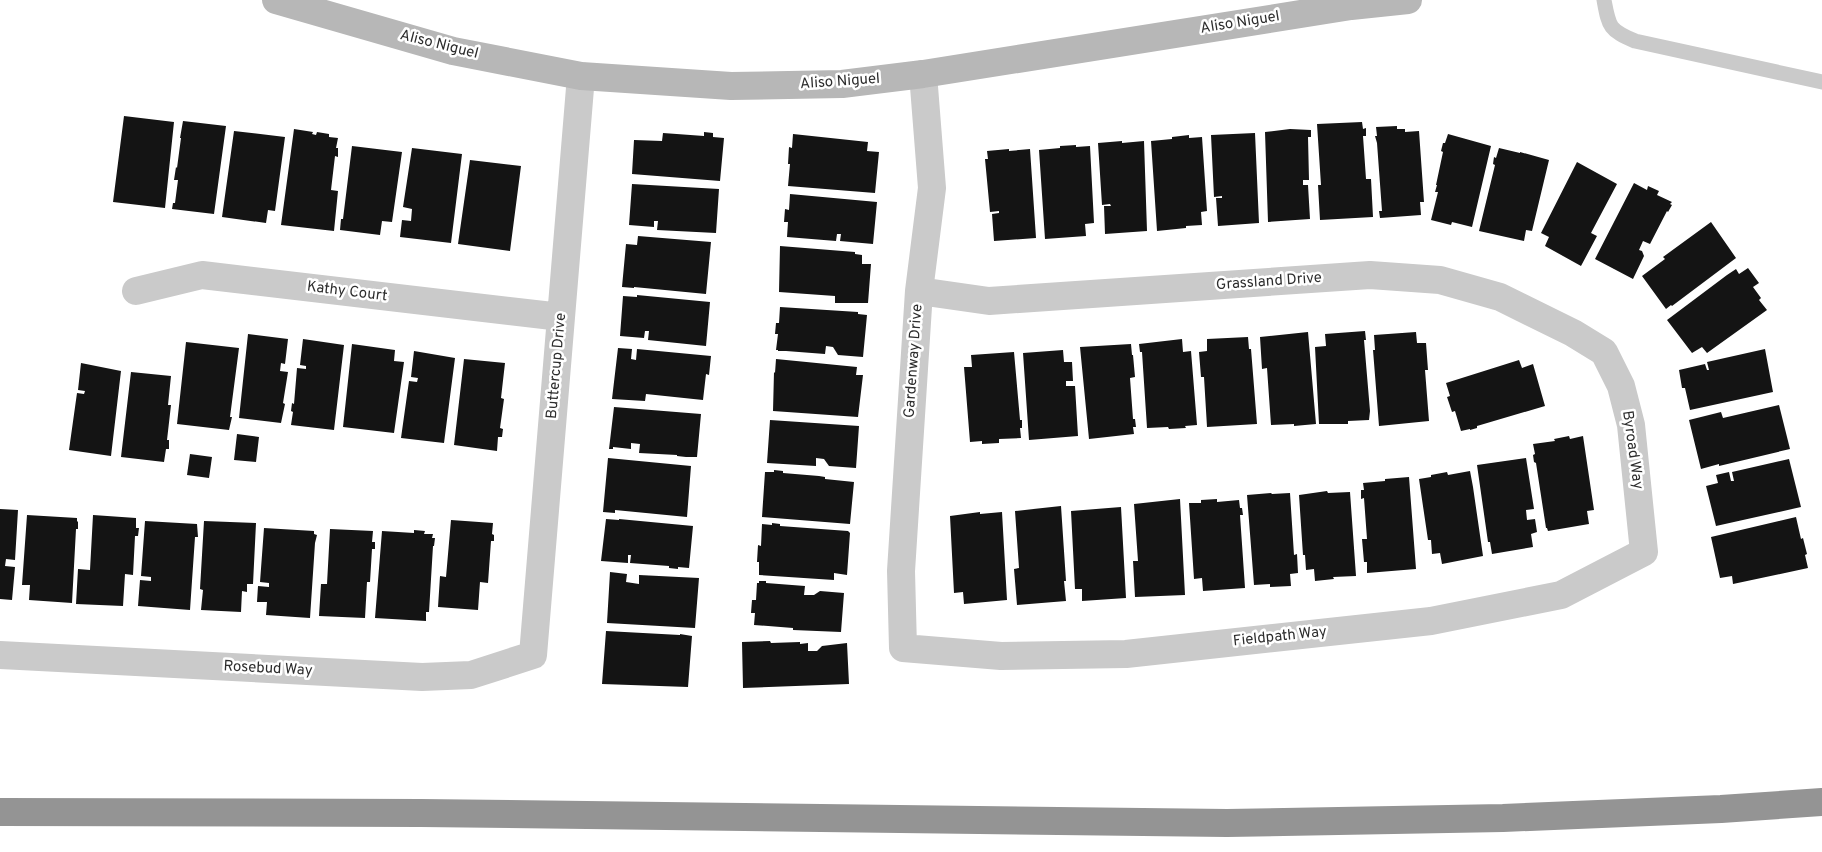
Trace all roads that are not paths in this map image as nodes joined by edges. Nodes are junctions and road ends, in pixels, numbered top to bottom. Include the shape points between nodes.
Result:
1 (276, 0) edge
2 (1408, 0) edge
3 (1604, 0) edge
4 (1351, 3) edge
5 (923, 74) junction
6 (581, 76) junction
7 (1822, 82) edge
8 (136, 291) dead end
9 (919, 291) junction
10 (561, 317) junction
11 (1604, 352) joint
12 (1644, 552) joint
13 (903, 648) joint
14 (0, 655) edge
15 (533, 655) joint
16 (1822, 790) edge
17 (1822, 802) edge
18 (1721, 809) junction
19 (0, 812) edge

1 - 6 street, Aliso Niguel via 453,51
2 - 4 street, Aliso Niguel
3 - 7 lane via 1608,23 1617,34 1635,41
4 - 5 street, Aliso Niguel
5 - 6 street, Aliso Niguel via 842,84 731,86
5 - 9 street, Gardenway Drive via 932,188
6 - 10 street, Buttercup Drive
8 - 10 street, Kathy Court via 202,275
9 - 11 street, Grassland Drive via 989,301 1370,275 1440,280 1500,297
9 - 13 street, Gardenway Drive via 901,571
10 - 15 street, Buttercup Drive
11 - 12 street, Byroad Way via 1621,386 1631,425
12 - 13 street, Fieldpath Way via 1561,595 1431,620 1126,654 1000,656
14 - 15 street, Rosebud Way via 422,677 471,675
16 - 18 highway
17 - 18 highway
18 - 19 highway via 1503,818 1227,823 421,812

